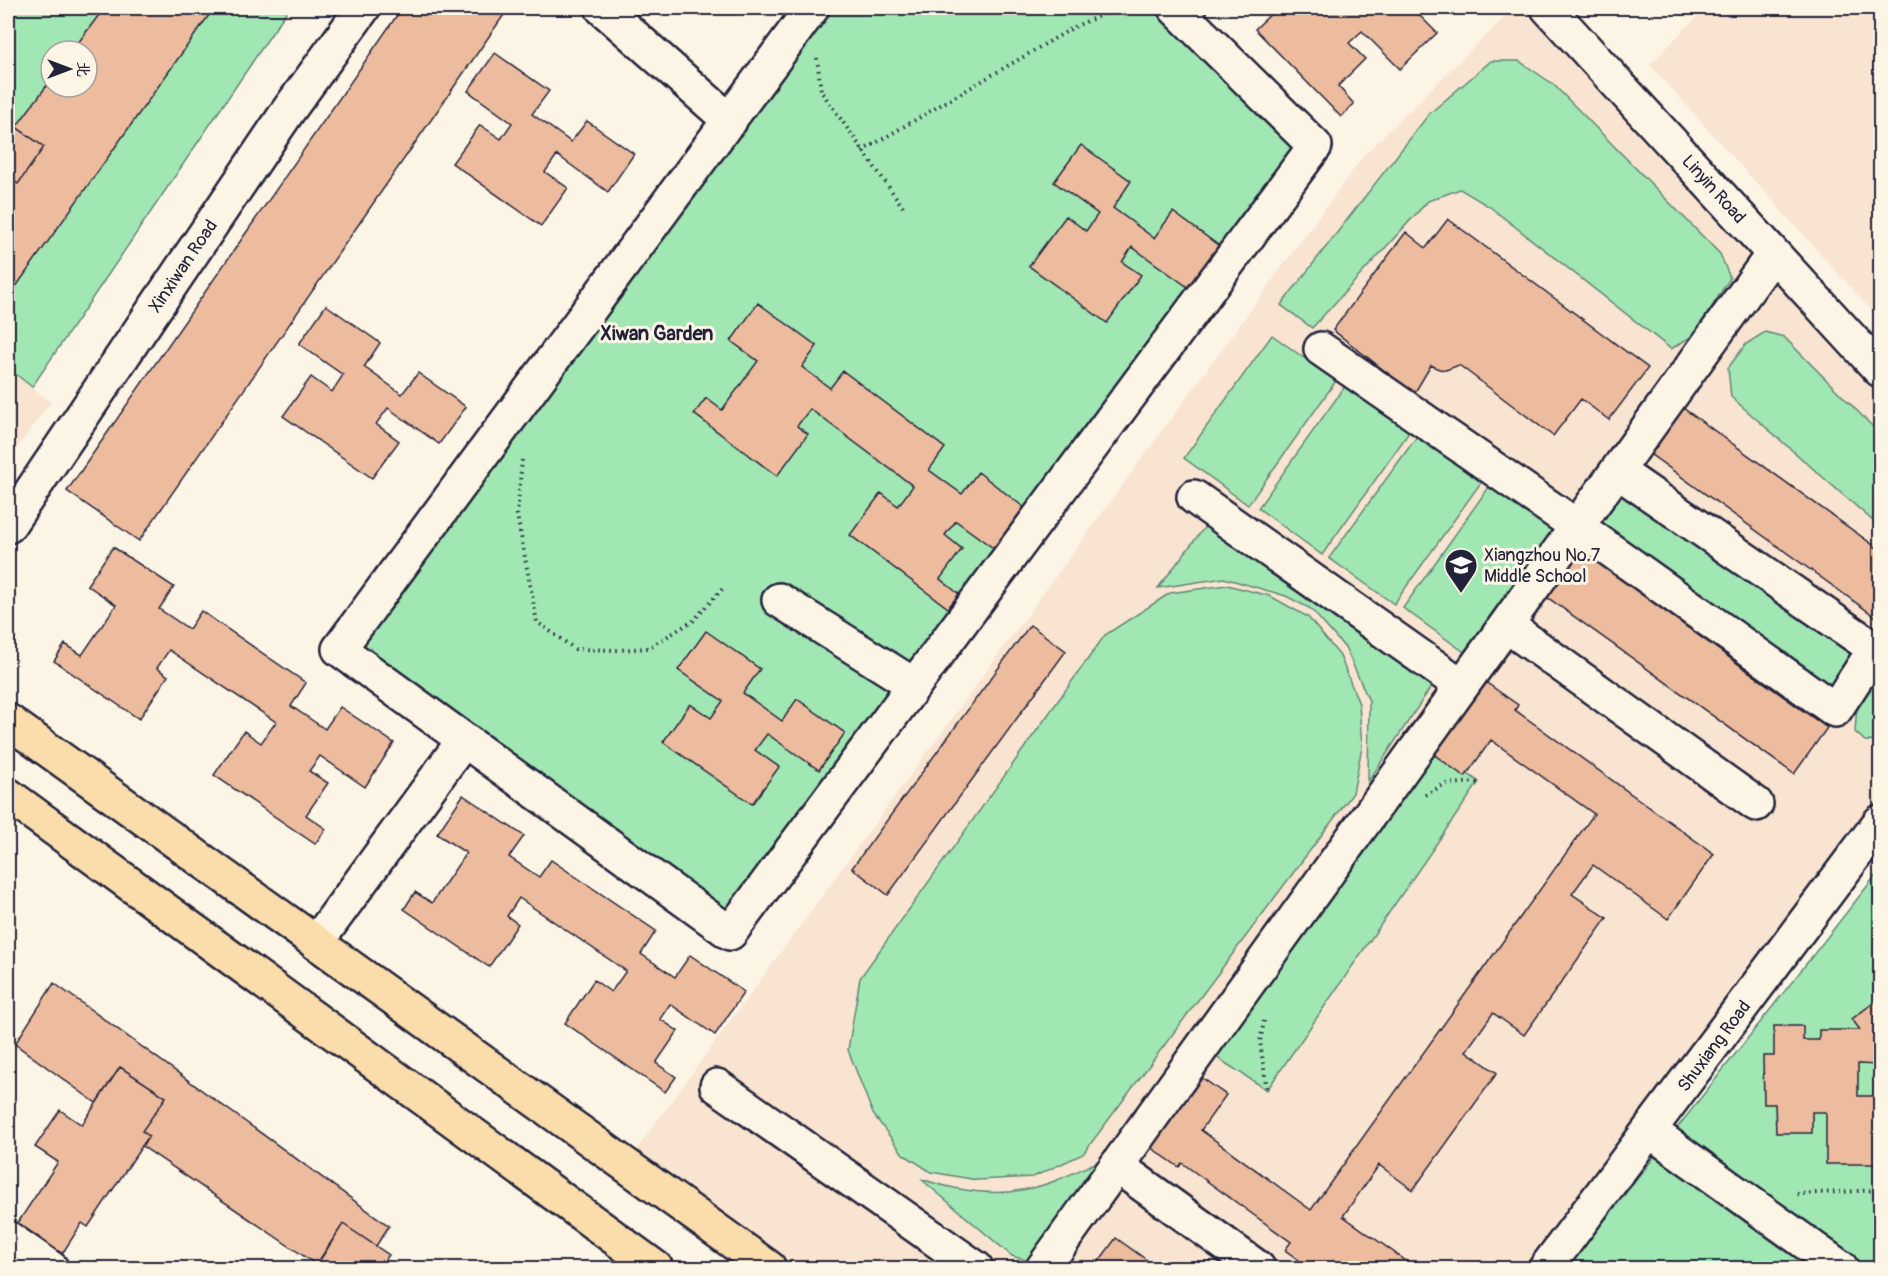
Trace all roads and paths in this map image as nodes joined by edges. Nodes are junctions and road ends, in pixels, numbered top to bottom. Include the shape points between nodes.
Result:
1 (363, 8) edge
2 (602, 8) edge
3 (812, 8) edge
4 (1118, 8) edge
5 (1175, 8) edge
6 (1548, 8) edge
7 (817, 51) dead end
8 (730, 121) junction
9 (862, 151) junction
10 (905, 210) dead end
11 (1773, 254) junction
12 (1321, 349) dead end
13 (1881, 370) edge
14 (523, 454) dead end
15 (1617, 471) junction
16 (1194, 497) dead end
17 (8, 526) edge
18 (1578, 527) junction
19 (724, 587) dead end
20 (779, 600) dead end
21 (1506, 625) junction
22 (914, 685) junction
23 (1462, 686) junction
24 (8, 721) edge
25 (464, 741) junction
26 (1479, 782) dead end
27 (8, 795) edge
28 (1423, 797) dead end
29 (1756, 804) dead end
30 (1881, 822) edge
31 (316, 943) junction
32 (1269, 1014) dead end
33 (717, 1086) dead end
34 (1267, 1090) dead end
35 (1650, 1131) junction
36 (1117, 1166) junction
37 (1881, 1190) edge
38 (1741, 1197) junction
39 (8, 1238) edge
40 (51, 1269) edge
41 (656, 1269) edge
42 (769, 1269) edge
43 (976, 1269) edge
44 (1044, 1269) edge
45 (1258, 1269) edge
46 (1546, 1269) edge
47 (1841, 1269) edge

1 - 17 street, Xinxiwan Road via 288,111
2 - 8 street
3 - 8 street
4 - 9 path via 1076,26
5 - 22 street via 1315,146
6 - 11 street, Linyin Road
7 - 9 path via 821,91
8 - 25 street via 339,649
9 - 10 path
11 - 13 street, Linyin Road
11 - 15 street
12 - 18 street
14 - 19 path via 517,515 537,622 575,649 648,648 693,621
15 - 18 street
15 - 18 street via 1875,649 1834,710
16 - 23 street
18 - 21 street
20 - 22 street
21 - 23 street
21 - 29 street
22 - 25 street via 730,933
23 - 36 street
24 - 31 main road
25 - 31 street
26 - 28 path via 1445,784
27 - 41 main road
30 - 35 street, Shuxiang Road
31 - 42 main road
32 - 34 path via 1260,1042
33 - 43 street
35 - 38 street
35 - 46 street, Shuxiang Road
36 - 44 street
36 - 45 street
37 - 38 path
38 - 47 street
39 - 40 street

